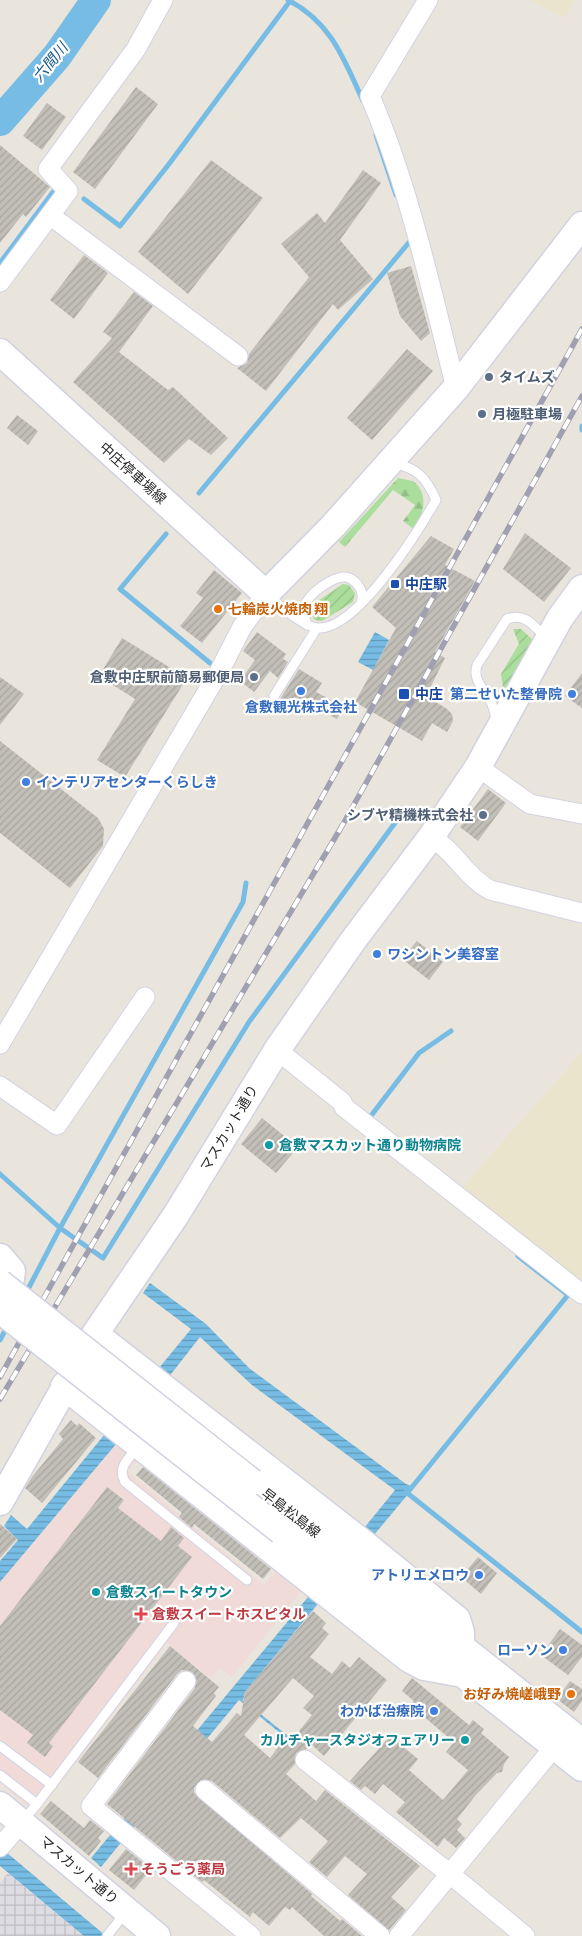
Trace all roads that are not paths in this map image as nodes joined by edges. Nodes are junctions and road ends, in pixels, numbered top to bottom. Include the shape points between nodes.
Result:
1 (164, 0) edge
2 (428, 0) edge
3 (51, 216) junction
4 (582, 225) edge
5 (0, 282) edge
6 (0, 352) edge
7 (238, 356) dead end
8 (456, 388) junction
9 (390, 462) junction
10 (582, 588) edge
11 (266, 594) junction
12 (360, 606) junction
13 (307, 625) junction
14 (317, 628) junction
15 (548, 640) junction
16 (274, 696) dead end
17 (508, 696) junction
18 (488, 697) junction
19 (498, 729) junction
20 (478, 767) junction
21 (582, 814) edge
22 (431, 836) junction
23 (582, 914) edge
24 (145, 997) dead end
25 (0, 1044) edge
26 (277, 1050) junction
27 (0, 1086) edge
28 (0, 1257) edge
29 (0, 1284) edge
30 (582, 1294) edge
31 (0, 1308) edge
32 (95, 1334) junction
33 (64, 1386) junction
34 (125, 1435) junction
35 (0, 1502) edge
36 (341, 1566) junction
37 (247, 1580) dead end
38 (174, 1623) dead end
39 (186, 1680) dead end
40 (582, 1742) edge
41 (0, 1746) edge
42 (554, 1746) junction
43 (305, 1760) dead end
44 (582, 1768) edge
45 (0, 1775) edge
46 (52, 1785) junction
47 (205, 1790) dead end
48 (0, 1805) edge
49 (29, 1813) junction
50 (0, 1847) edge
51 (450, 1874) junction
52 (127, 1910) junction
53 (108, 1935) edge
54 (157, 1936) edge
55 (251, 1936) edge
56 (380, 1936) edge
57 (400, 1936) edge
58 (524, 1936) edge

1 - 3 street via 136,49 48,169 68,191
2 - 8 street via 370,96 416,233
3 - 5 street
3 - 7 street
4 - 8 main road
6 - 11 main road, 中庄停車場線
8 - 9 main road
9 - 11 main road
9 - 12 lane via 410,467 428,482 436,500 418,533
10 - 15 main road, マスカット通り
11 - 13 lane
11 - 25 street via 242,627 220,670
12 - 13 lane via 362,590 352,579 344,576 315,592 305,604
12 - 14 lane via 340,620
13 - 14 lane
14 - 16 lane
15 - 17 main road, マスカット通り
15 - 18 lane via 529,621 521,617 507,619 475,672
17 - 18 lane
17 - 19 main road, マスカット通り
18 - 19 lane
19 - 20 main road, マスカット通り
20 - 21 street via 530,804
20 - 22 main road, マスカット通り
22 - 23 street via 477,883 490,890
22 - 26 main road, マスカット通り
24 - 27 street via 57,1125
26 - 30 street
26 - 32 main road, マスカット通り via 176,1215
28 - 31 main road via 12,1271
29 - 36 main road, 早島松島線, bridge via 252,1482
31 - 36 main road, 早島松島線, bridge via 281,1531
32 - 33 main road, マスカット通り
32 - 36 main road via 157,1382
33 - 34 main road
33 - 35 main road, マスカット通り
34 - 36 main road
34 - 37 lane via 121,1473 125,1482
36 - 40 main road, 早島松島線 via 461,1647
36 - 42 main road, 早島松島線 via 462,1674
38 - 46 lane
39 - 55 street via 87,1811 122,1831
41 - 46 lane
42 - 44 main road, 早島松島線
42 - 51 street
43 - 51 street
45 - 49 lane
46 - 49 lane
47 - 56 street
48 - 49 main road, マスカット通り
49 - 50 street
49 - 52 main road, マスカット通り
51 - 57 street
51 - 58 street
52 - 53 lane
52 - 54 main road, マスカット通り

